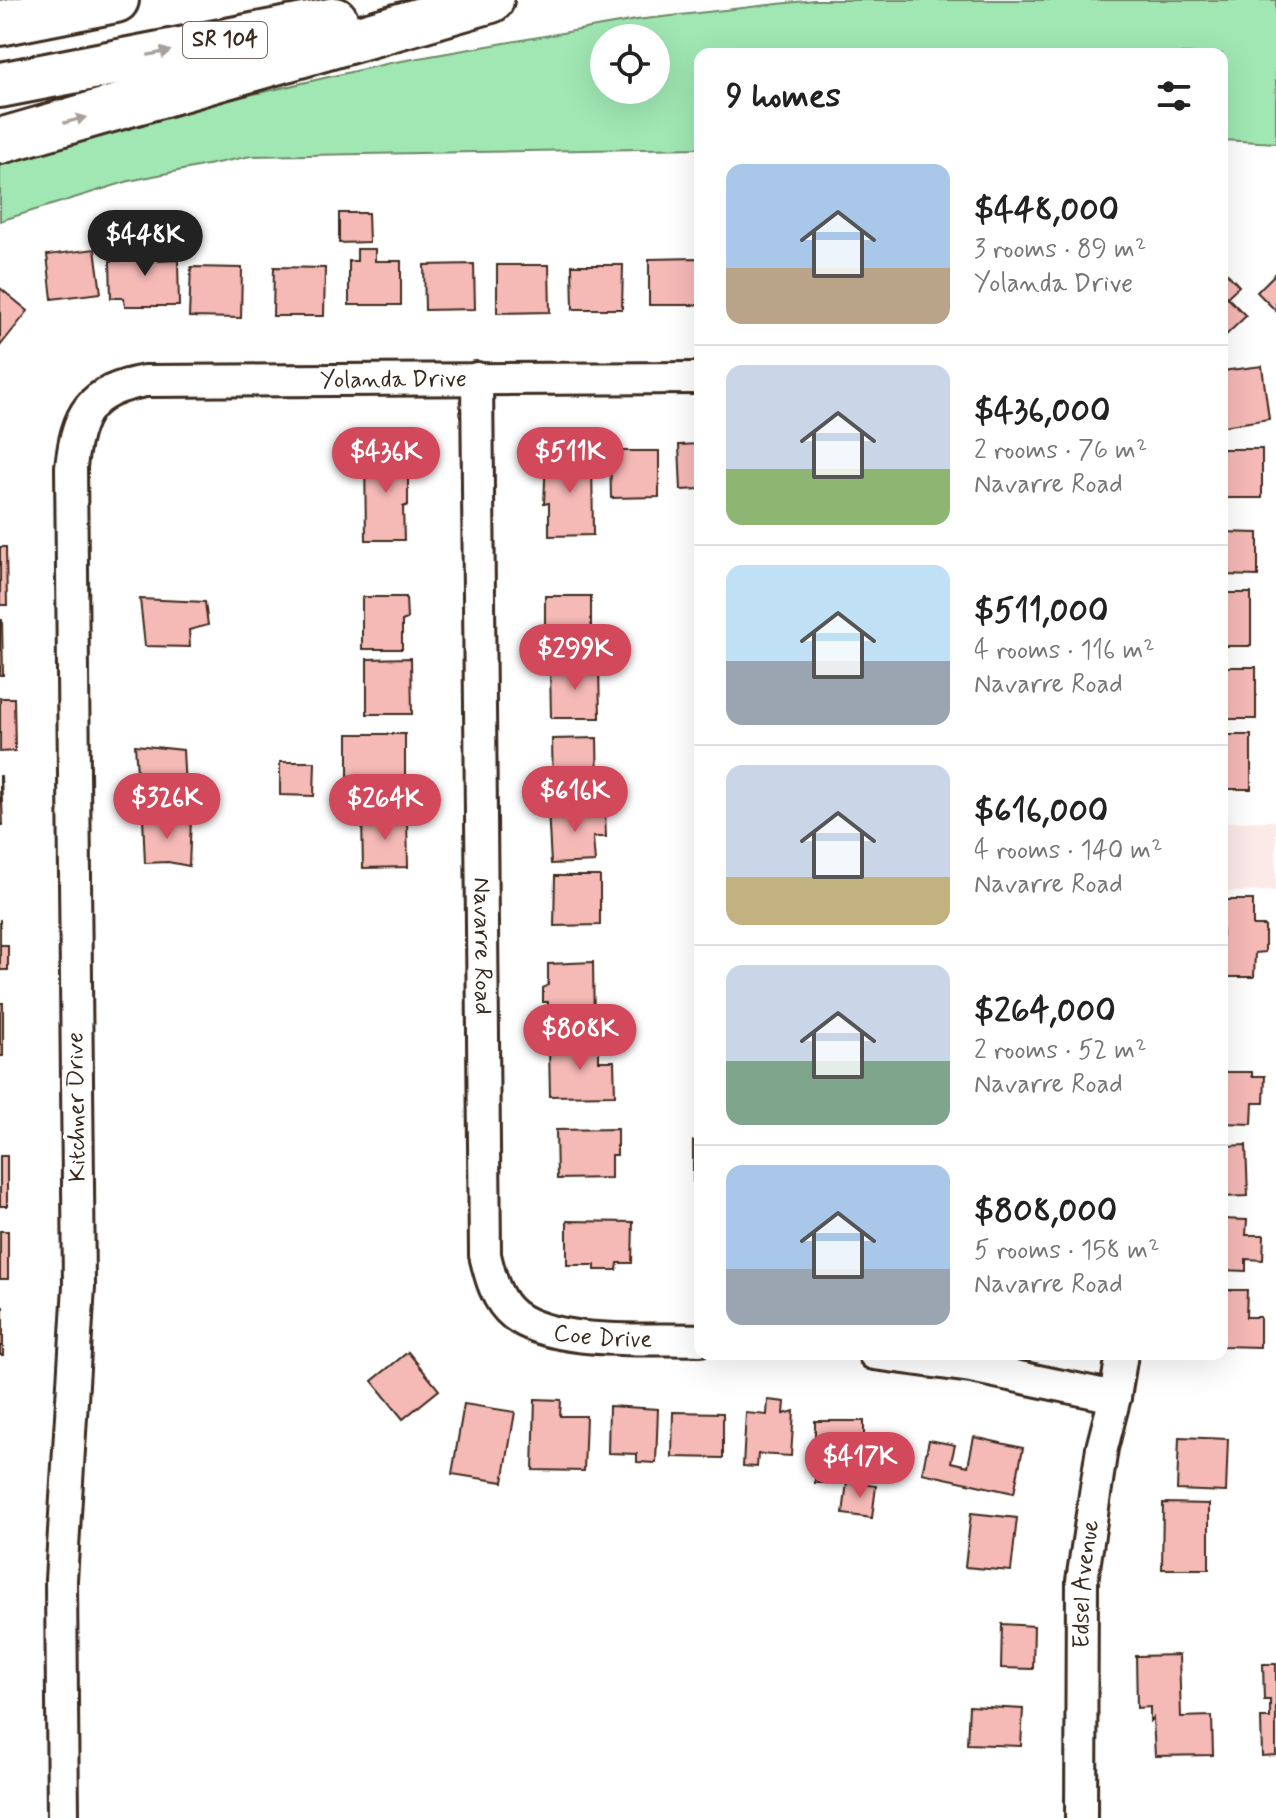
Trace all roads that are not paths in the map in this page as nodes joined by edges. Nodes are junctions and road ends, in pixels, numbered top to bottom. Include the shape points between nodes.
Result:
1 (116, 0) edge
2 (451, 0) edge
3 (491, 0) edge
4 (0, 23) edge
5 (0, 85) edge
6 (0, 141) edge
7 (477, 378) junction
8 (694, 378) edge
9 (94, 402) joint
10 (512, 1314) joint
11 (694, 1340) edge
12 (919, 1360) edge
13 (1121, 1360) edge
14 (1115, 1397) junction
15 (63, 1818) edge
16 (1081, 1818) edge

1 - 4 highway
5 -> 2 highway, SR 104
6 -> 3 highway
7 - 8 street, Yolanda Drive
7 - 9 street, Yolanda Drive via 145,381 117,386
7 - 10 street, Navarre Road via 485,1255 493,1287
9 - 15 street, Kitchner Drive via 75,432 71,467 79,1286 61,1580
10 - 11 street, Coe Drive via 542,1330 574,1336
12 - 14 street
13 - 14 street, Edsel Avenue
14 - 16 street, Edsel Avenue via 1082,1581

